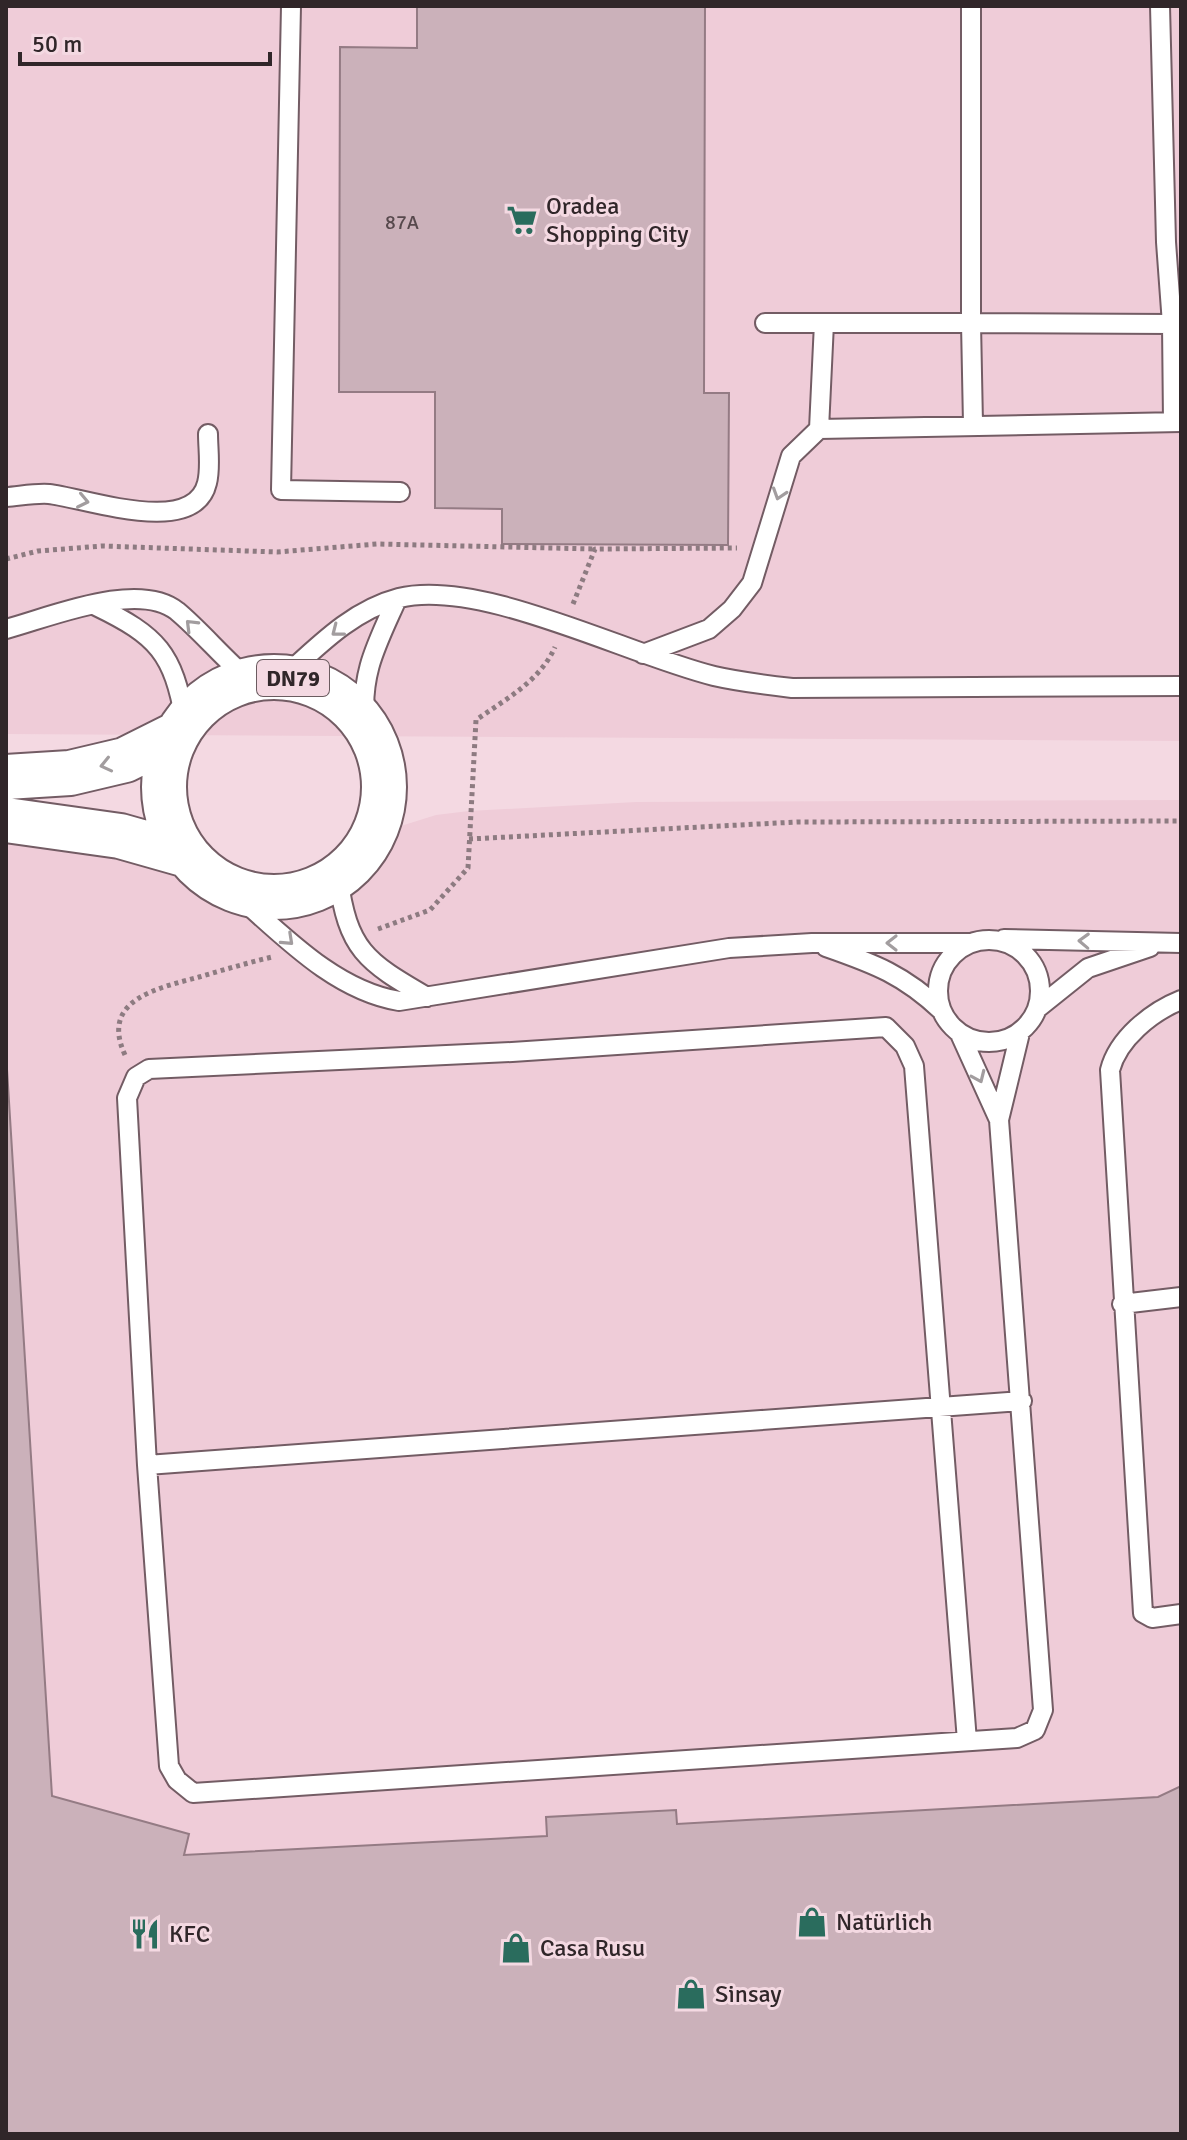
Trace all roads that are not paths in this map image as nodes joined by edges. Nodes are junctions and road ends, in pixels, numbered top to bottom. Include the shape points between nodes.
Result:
1 (291, 6) edge
2 (971, 6) edge
3 (1160, 6) edge
4 (765, 323) dead end
5 (824, 323) junction
6 (971, 323) junction
7 (1172, 324) junction
8 (1177, 422) edge
9 (973, 424) junction
10 (819, 429) junction
11 (208, 434) dead end
12 (400, 492) dead end
13 (6, 497) edge
14 (397, 599) junction
15 (96, 606) junction
16 (6, 629) edge
17 (643, 654) junction
18 (266, 678) junction
19 (1181, 686) edge
20 (365, 724) junction
21 (181, 727) junction
22 (6, 777) edge
23 (6, 820) edge
24 (187, 855) junction
25 (338, 877) junction
26 (229, 888) junction
27 (990, 939) junction
28 (812, 943) junction
29 (970, 943) junction
30 (1172, 943) edge
31 (427, 997) junction
32 (1181, 1000) edge
33 (1038, 1008) junction
34 (942, 1011) junction
35 (1020, 1033) junction
36 (960, 1034) junction
37 (999, 1120) junction
38 (1181, 1297) edge
39 (1122, 1304) junction
40 (1022, 1401) junction
41 (942, 1407) junction
42 (147, 1465) junction
43 (1181, 1614) edge
44 (967, 1741) junction

1 - 12 lane via 281,490
2 - 6 lane
3 - 7 lane
4 - 5 lane
5 - 6 lane
5 - 10 lane
6 - 7 lane
6 - 9 lane
7 - 8 lane
8 - 9 lane
9 - 10 lane
10 -> 17 lane via 791,456 752,583 732,609 709,629
13 -> 11 lane via 47,494 169,513 191,504 207,485
14 - 17 lane via 428,593 470,597
14 -> 18 lane via 361,612
14 - 20 lane via 371,651 362,697
15 - 16 lane
18 -> 15 lane via 153,599 126,597
15 - 21 lane via 127,621 165,653 178,682
17 - 19 lane via 713,676 792,688
18 - 20 highway, DN79 via 316,684
18 - 21 highway, DN79 via 213,695
20 - 25 highway, DN79 via 383,770 384,799 377,828 362,854
21 -> 22 highway, DN79 via 125,760 70,773
21 - 24 highway, DN79 via 165,764 163,796 171,828
23 - 24 highway, DN79 via 120,836
24 - 26 highway, DN79
25 - 26 highway, DN79 via 281,897
25 - 31 lane via 353,939 377,968
26 -> 31 lane via 300,951 370,996 399,1001
27 - 29 lane
30 -> 27 lane
27 - 33 lane via 1009,943 1037,970
29 -> 28 lane
28 - 31 lane via 729,948
28 - 34 lane via 883,966
29 - 34 lane via 953,954 942,971
30 - 33 lane via 1088,968
32 - 39 lane via 1159,1009 1115,1053 1110,1070
33 - 35 lane
34 - 36 lane
35 - 36 lane via 990,1043
35 - 37 lane
36 -> 37 lane
37 - 40 lane
38 - 39 lane
39 - 43 lane via 1143,1613 1152,1618
40 - 41 lane
40 - 44 lane via 1043,1710 1035,1730 1017,1738
41 - 42 lane
41 - 42 lane via 914,1066 905,1046 886,1027 149,1069 136,1077 127,1098
41 - 44 lane
42 - 44 lane via 169,1766 193,1793

